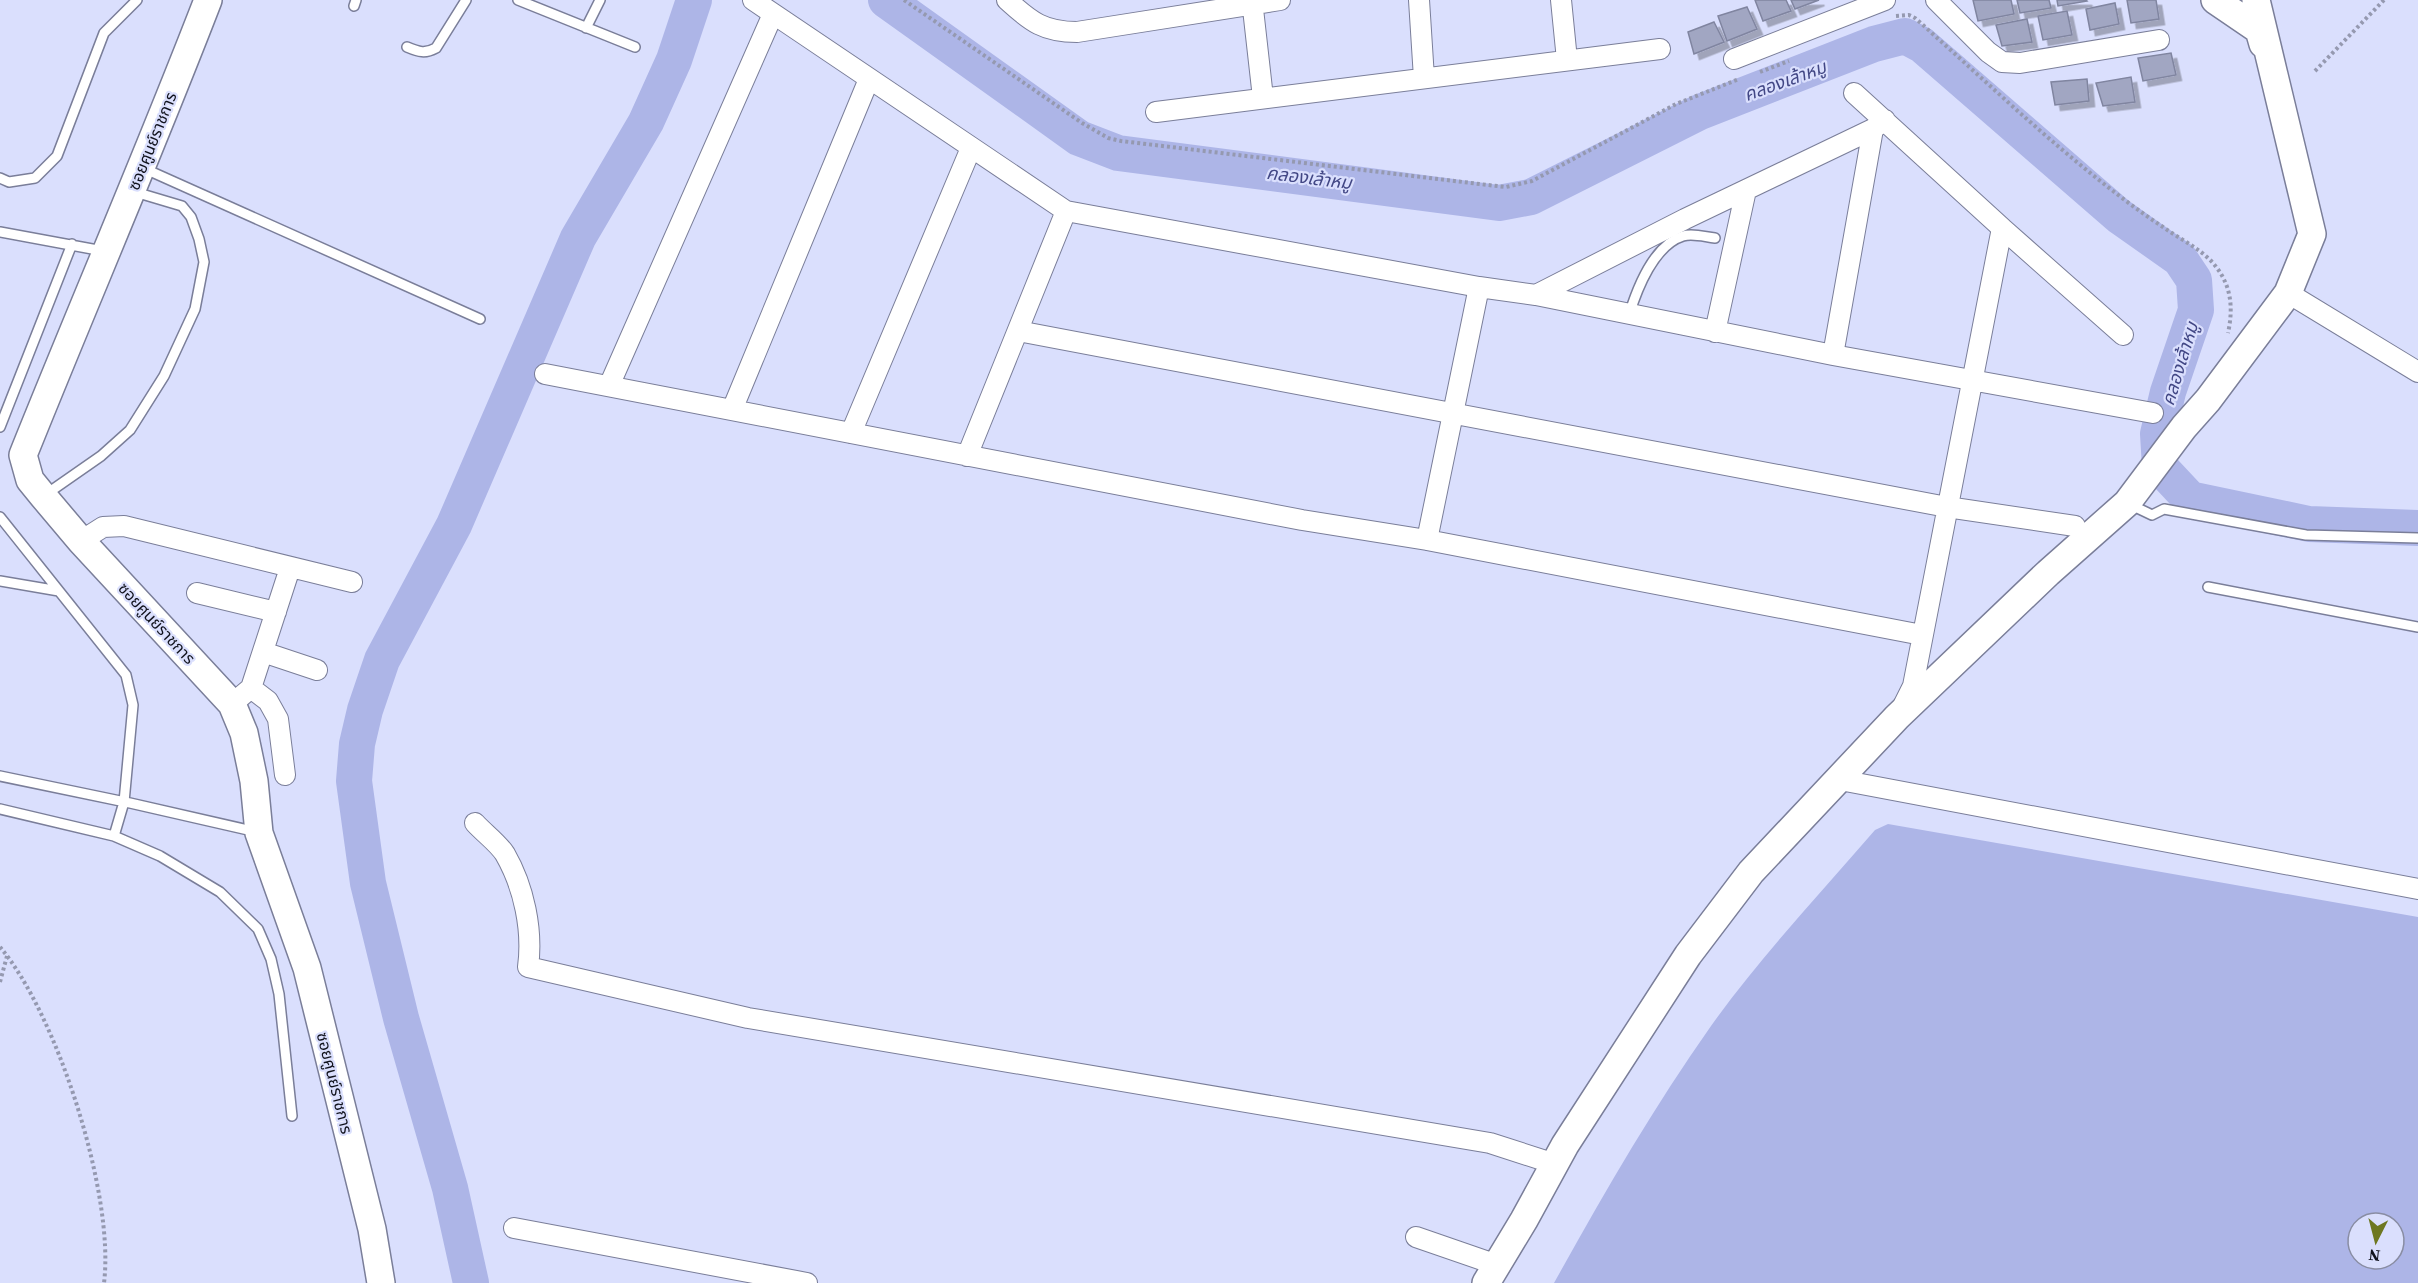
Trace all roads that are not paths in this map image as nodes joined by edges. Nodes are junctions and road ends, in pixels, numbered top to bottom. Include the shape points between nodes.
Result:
1 (137, 0) edge
2 (208, 0) edge
3 (466, 0) edge
4 (518, 0) edge
5 (600, 0) edge
6 (753, 0) edge
7 (1007, 0) edge
8 (1280, 0) edge
9 (1419, 0) edge
10 (1561, 0) edge
11 (1936, 0) edge
12 (2215, 0) edge
13 (2256, 0) edge
14 (1252, 2) edge
15 (1888, 9) edge
16 (773, 14) junction
17 (586, 28) junction
18 (2159, 40) dead end
19 (407, 47) dead end
20 (635, 47) dead end
21 (1660, 49) dead end
22 (1734, 59) dead end
23 (1567, 60) junction
24 (1424, 78) junction
25 (869, 79) junction
26 (1854, 93) dead end
27 (1263, 98) junction
28 (1156, 112) dead end
29 (1879, 124) junction
30 (971, 148) junction
31 (0, 178) edge
32 (137, 179) junction
33 (1746, 190) junction
34 (1066, 211) junction
35 (2002, 228) junction
36 (0, 232) edge
37 (1715, 238) dead end
38 (72, 244) junction
39 (105, 251) junction
40 (1479, 287) junction
41 (2288, 293) junction
42 (1536, 295) junction
43 (1629, 315) junction
44 (480, 318) dead end
45 (1017, 331) junction
46 (1714, 332) junction
47 (2123, 335) dead end
48 (1833, 355) junction
49 (2418, 372) edge
50 (545, 374) dead end
51 (1971, 381) junction
52 (609, 386) junction
53 (732, 410) junction
54 (2152, 413) dead end
55 (1453, 415) junction
56 (0, 427) edge
57 (851, 433) junction
58 (967, 456) junction
59 (43, 496) junction
60 (2132, 497) junction
61 (1947, 507) junction
62 (0, 517) edge
63 (2075, 526) dead end
64 (2418, 538) edge
65 (1427, 540) junction
66 (81, 541) junction
67 (290, 568) junction
68 (0, 581) edge
69 (352, 582) dead end
70 (2208, 587) dead end
71 (59, 591) junction
72 (197, 593) dead end
73 (276, 612) junction
74 (2418, 627) edge
75 (1922, 635) junction
76 (263, 652) junction
77 (317, 670) dead end
78 (241, 696) junction
79 (1897, 717) junction
80 (285, 775) dead end
81 (0, 776) edge
82 (1840, 780) junction
83 (124, 802) junction
84 (0, 809) edge
85 (475, 823) dead end
86 (259, 833) junction
87 (114, 836) junction
88 (2418, 889) edge
89 (292, 1116) dead end
90 (1555, 1164) junction
91 (514, 1228) dead end
92 (1416, 1237) dead end
93 (1491, 1274) edge
94 (381, 1283) edge
95 (807, 1283) edge

1 - 31 lane via 104,33 57,156 35,178 9,182
2 - 32 street, ซอยศูนย์ราชการ
3 - 19 lane via 436,48 421,53
4 - 17 lane
5 - 17 lane
6 - 16 street
7 - 14 street via 1024,16 1054,32 1077,33
8 - 14 street
9 - 24 street
10 - 23 street
11 - 18 street via 2002,62 2020,63
12 - 41 street via 2259,30 2304,236
13 - 41 street via 2312,234
14 - 27 street
15 - 22 street
16 - 25 street
16 - 52 street
17 - 20 lane
21 - 23 street
23 - 24 street
24 - 27 street
25 - 30 street
25 - 53 street
26 - 29 street
27 - 28 street
29 - 33 street
29 - 35 street
29 - 48 street
30 - 34 street
30 - 57 street
32 - 39 street, ซอยศูนย์ราชการ
32 - 44 lane
32 - 59 lane via 182,206 190,217 204,262 195,309 164,376 130,430 101,456
33 - 42 street
33 - 46 street
34 - 40 street
34 - 45 street
35 - 47 street
35 - 51 street
36 - 38 lane
37 - 43 lane via 1682,236 1664,249 1645,273
38 - 39 lane
38 - 56 lane
39 - 59 street, ซอยศูนย์ราชการ via 23,455 30,480
40 - 42 street
40 - 55 street
41 - 49 street
41 - 60 street
42 - 43 street
43 - 46 street
45 - 55 street
45 - 58 street
46 - 48 street
48 - 51 street
50 - 52 street
51 - 54 street
51 - 61 street
52 - 53 street
53 - 57 street
55 - 61 street
55 - 65 street
57 - 58 street
58 - 65 street
59 - 66 street, ซอยศูนย์ราชการ
60 - 64 lane via 2152,515 2164,509 2306,535
60 - 79 street
61 - 63 street
61 - 75 street
62 - 71 lane
65 - 75 street
66 - 67 street via 103,527 124,526
66 - 78 street, ซอยศูนย์ราชการ
67 - 69 street
67 - 73 street
68 - 71 lane
70 - 74 lane
71 - 83 lane via 126,675 133,705
72 - 73 street
73 - 76 street
75 - 79 street via 1913,686
76 - 77 street
76 - 78 street
78 - 80 street via 268,701 278,719
78 - 86 street, ซอยศูนย์ราชการ
79 - 82 street
81 - 83 lane
82 - 88 street
82 - 90 street via 1751,872 1695,946
83 - 86 lane
83 - 87 lane
84 - 87 lane
85 - 90 street via 504,852 520,891 529,924 528,968 748,1018 1490,1143
86 - 94 street, ซอยศูนย์ราชการ via 307,968 372,1228
87 - 89 lane via 160,856 220,892 258,929 271,959 279,994
90 - 93 street
91 - 95 street
92 - 93 street

